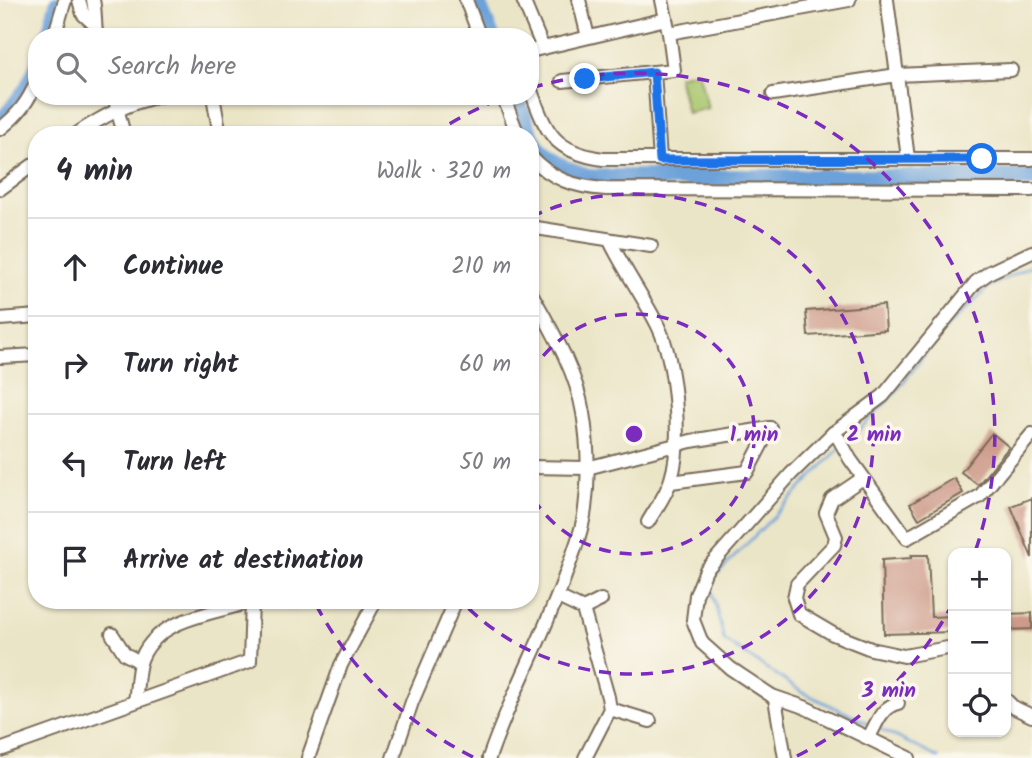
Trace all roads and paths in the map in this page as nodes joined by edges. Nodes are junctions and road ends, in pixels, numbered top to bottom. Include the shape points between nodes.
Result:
1 (65, 0) edge
2 (79, 0) edge
3 (93, 0) edge
4 (466, 0) edge
5 (523, 0) edge
6 (579, 0) edge
7 (662, 0) edge
8 (849, 0) edge
9 (887, 0) edge
10 (666, 19) junction
11 (57, 28) edge
12 (94, 28) edge
13 (96, 28) edge
14 (477, 28) edge
15 (530, 28) edge
16 (669, 33) junction
17 (588, 37) junction
18 (539, 48) edge
19 (1011, 70) dead end
20 (654, 72) junction
21 (897, 75) junction
22 (562, 81) dead end
23 (773, 94) dead end
24 (28, 101) edge
25 (111, 105) edge
26 (116, 105) edge
27 (215, 105) edge
28 (506, 105) edge
29 (537, 105) edge
30 (86, 126) edge
31 (122, 126) edge
32 (219, 126) edge
33 (515, 126) edge
34 (0, 129) edge
35 (908, 158) junction
36 (1032, 159) edge
37 (660, 160) junction
38 (539, 166) edge
39 (28, 171) edge
40 (0, 189) edge
41 (1032, 190) edge
42 (539, 229) edge
43 (610, 241) junction
44 (651, 246) dead end
45 (1032, 252) edge
46 (539, 307) edge
47 (28, 316) edge
48 (0, 318) edge
49 (28, 355) edge
50 (0, 357) edge
51 (1032, 434) edge
52 (836, 436) junction
53 (677, 444) junction
54 (539, 467) edge
55 (587, 468) junction
56 (863, 478) junction
57 (671, 482) junction
58 (648, 522) dead end
59 (558, 597) junction
60 (601, 600) dead end
61 (227, 609) edge
62 (253, 609) edge
63 (371, 609) edge
64 (452, 609) edge
65 (583, 610) junction
66 (112, 634) dead end
67 (948, 648) edge
68 (140, 663) junction
69 (772, 696) junction
70 (135, 701) junction
71 (898, 703) dead end
72 (1011, 705) edge
73 (610, 709) junction
74 (1032, 716) edge
75 (650, 722) dead end
76 (870, 735) junction
77 (0, 750) edge
78 (308, 758) edge
79 (393, 758) edge
80 (489, 758) edge
81 (585, 758) edge
82 (785, 758) edge
83 (909, 758) edge

1 - 11 street
2 - 12 street
3 - 13 street
4 - 14 street
5 - 15 street
6 - 17 street
7 - 10 street
8 - 16 street
9 - 21 street
10 - 16 street
10 - 17 street
16 - 20 street via 674,70
17 - 18 street
19 - 21 street
20 - 22 street
20 - 37 street
21 - 23 street
21 - 35 street
24 - 34 street
25 - 30 street
26 - 31 street
27 - 32 street
28 - 33 street
29 - 37 street via 551,136 582,156
35 - 36 street
35 - 37 street
38 - 41 street via 565,183 606,189
39 - 40 street
42 - 43 street
43 - 44 street
43 - 53 street via 659,328 673,382
45 - 52 street via 976,282 883,396
46 - 55 street via 558,341 583,412
47 - 48 street
49 - 50 street
51 - 56 street via 980,496 906,538
52 - 56 street
52 - 69 street via 791,474 706,570 696,595 693,620 702,643
53 - 55 street
53 - 57 street
53 - 57 street via 770,428 748,476
54 - 55 street
55 - 59 street via 580,535
56 - 67 street via 832,499 826,513 836,537 834,545 797,584 794,598 799,614 871,649 904,656
57 - 58 street
59 - 65 street
59 - 80 street
60 - 65 street
61 - 68 street via 177,624 153,641
62 - 70 street via 250,662
63 - 78 street via 341,665
64 - 79 street
65 - 73 street
66 - 68 street via 125,654
68 - 70 street
69 - 76 street
69 - 82 street
70 - 77 street
71 - 76 street via 885,709
72 - 74 street
73 - 75 street
73 - 81 street
76 - 83 street

